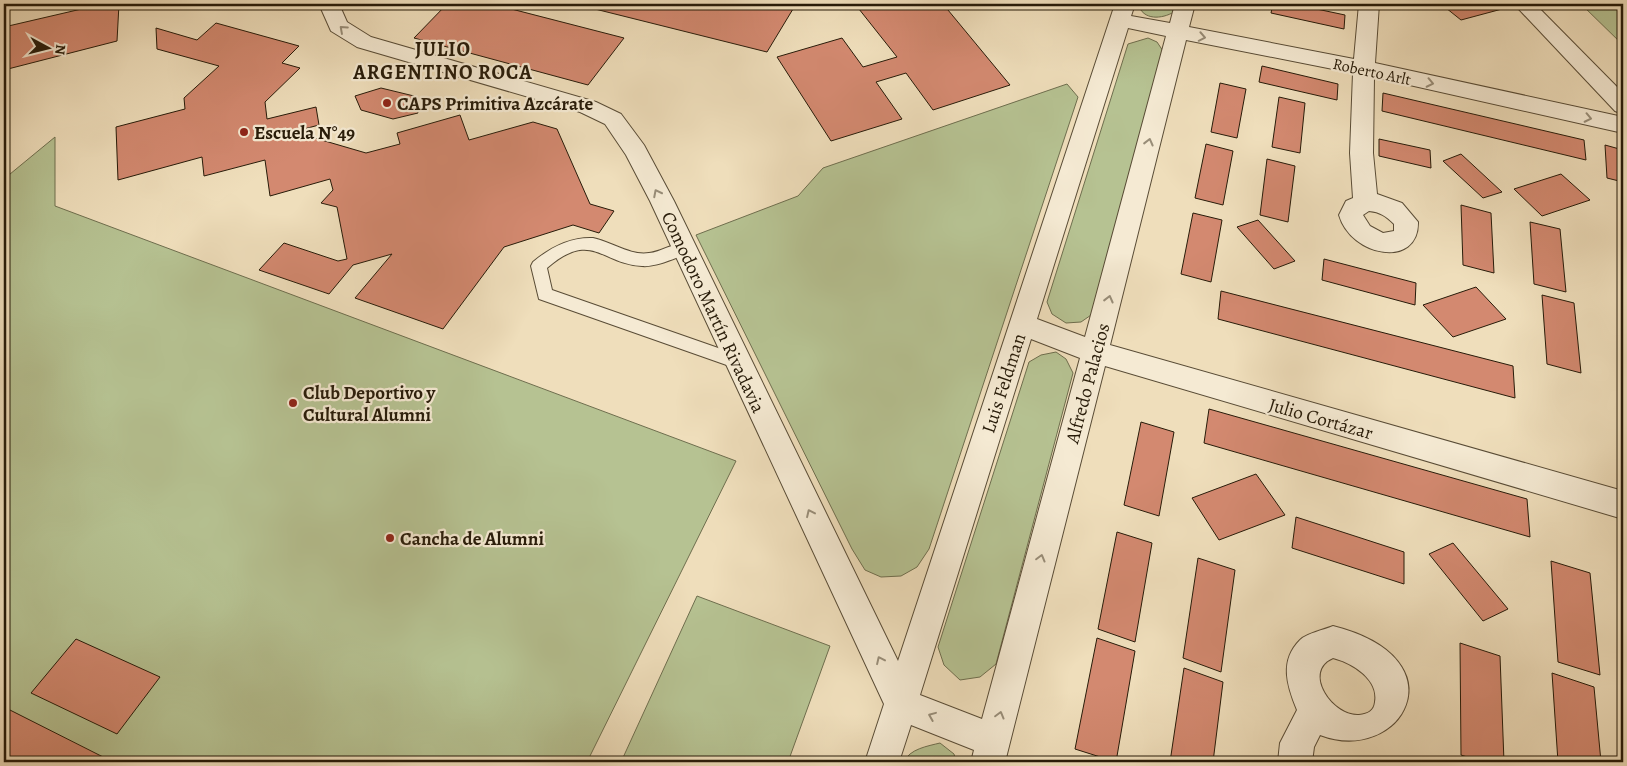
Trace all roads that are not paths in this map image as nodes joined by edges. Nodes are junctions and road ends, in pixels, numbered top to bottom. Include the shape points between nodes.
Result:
1 (329, 4) edge
2 (1185, 4) edge
3 (1369, 4) edge
4 (1524, 4) edge
5 (1122, 12) edge
6 (1178, 32) junction
7 (1364, 68) junction
8 (1623, 106) edge
9 (1623, 125) edge
10 (1366, 202) dead end
11 (684, 248) junction
12 (1022, 324) junction
13 (1095, 352) junction
14 (738, 362) junction
15 (1623, 505) edge
16 (901, 704) junction
17 (1316, 709) dead end
18 (991, 752) edge
19 (882, 762) edge
20 (1295, 762) edge

11 -> 1 street, Comodoro Martín Rivadavia via 636,151 613,119 588,107 364,42 338,26
2 - 6 street, Alfredo Palacios
3 - 7 street
4 - 8 street
5 - 6 street, Roberto Arlt
5 - 12 street, Luis Feldman
6 -> 7 street, Roberto Arlt
13 -> 6 street, Alfredo Palacios
7 -> 9 street, Roberto Arlt
7 - 10 street via 1361,172
11 - 14 street, Comodoro Martín Rivadavia
11 - 14 lane via 655,259 636,259 600,246 581,244 555,252 539,266 545,294
12 - 13 street, Julio Cortázar
12 - 16 street, Luis Feldman
13 - 15 street, Julio Cortázar
18 -> 13 street, Alfredo Palacios
16 -> 14 street, Comodoro Martín Rivadavia
18 -> 16 street
16 - 19 street, Luis Feldman
17 - 20 street via 1297,743

